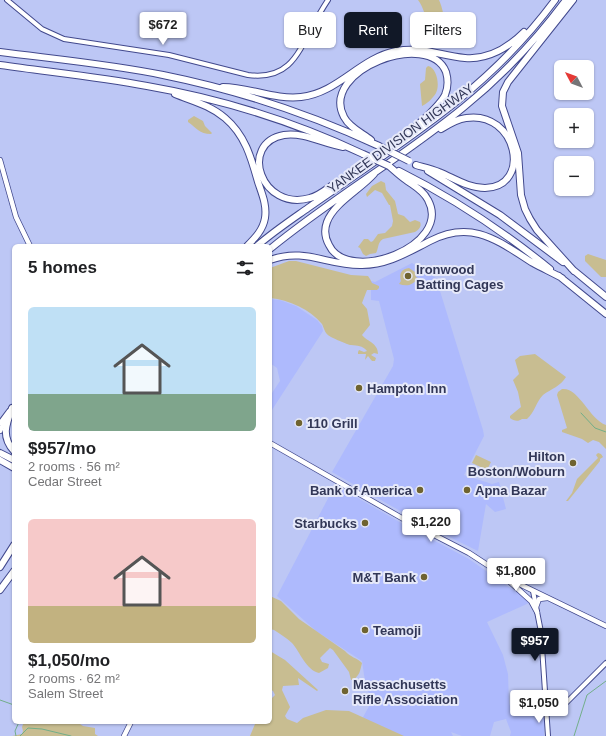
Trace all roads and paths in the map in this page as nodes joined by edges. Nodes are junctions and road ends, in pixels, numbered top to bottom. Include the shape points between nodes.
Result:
1 (7, 0) edge
2 (328, 0) edge
3 (566, 0) edge
4 (573, 0) edge
5 (554, 2) edge
6 (0, 52) edge
7 (0, 65) edge
8 (212, 86) junction
9 (162, 88) junction
10 (415, 143) junction
11 (379, 146) junction
12 (352, 148) junction
13 (387, 153) junction
14 (0, 160) edge
15 (416, 164) junction
16 (381, 167) junction
17 (396, 170) junction
18 (351, 177) junction
19 (29, 244) edge
20 (249, 244) edge
21 (260, 244) edge
22 (272, 246) edge
23 (272, 260) edge
24 (574, 271) junction
25 (562, 278) junction
26 (606, 297) edge
27 (606, 314) edge
28 (12, 406) edge
29 (12, 407) edge
30 (12, 408) edge
31 (0, 423) edge
32 (0, 431) edge
33 (272, 446) edge
34 (12, 448) edge
35 (0, 452) edge
36 (12, 459) edge
37 (0, 460) edge
38 (0, 466) edge
39 (12, 467) edge
40 (12, 468) edge
41 (12, 548) edge
42 (12, 555) edge
43 (0, 567) edge
44 (0, 572) edge
45 (12, 574) edge
46 (504, 576) junction
47 (12, 577) edge
48 (0, 591) edge
49 (533, 591) junction
50 (548, 598) junction
51 (537, 609) junction
52 (606, 626) edge
53 (606, 663) edge
54 (547, 711) junction
55 (130, 724) edge
56 (124, 736) edge
57 (548, 736) edge

1 - 2 street via 42,29 64,39 169,55 258,76 278,71 293,61
3 - 10 highway, YANKEE DIVISION HIGHWAY via 534,40 496,79 464,107
4 - 24 highway via 508,82 503,92 502,103 518,153 521,195 528,215 540,233
5 - 8 highway via 512,43 488,56 465,58 426,50 396,51 371,60 323,91 301,97
5 - 13 highway, YANKEE DIVISION HIGHWAY via 515,47 475,86
6 - 8 highway via 137,70
7 - 9 highway
8 - 11 highway via 303,114
9 - 12 highway via 265,115
9 - 20 highway via 219,114 233,126 245,142 265,211 261,228
10 - 15 highway via 459,120 480,118 492,122 502,130 510,143 514,159 513,169 507,178 497,185 486,188 470,186
10 - 16 highway, YANKEE DIVISION HIGHWAY
11 - 13 highway via 344,117 340,101 345,86 365,68 385,58 413,54 434,58 446,74 447,87 444,97
11 - 15 highway, bridge
12 - 17 highway, bridge
12 - 18 highway via 333,146 299,136 282,135 266,145 259,164 262,179 270,189 292,200 314,197
13 - 18 highway, YANKEE DIVISION HIGHWAY
14 - 19 main road via 17,221
15 - 24 highway via 490,208
16 - 17 highway via 337,208 327,221 327,241 332,251 341,258 363,261 388,257 411,246 429,229 432,209 428,200
16 - 22 highway, YANKEE DIVISION HIGHWAY
17 - 25 highway via 438,192 484,221
18 - 21 highway, YANKEE DIVISION HIGHWAY
23 - 25 highway via 296,255 347,265 371,265 390,261 441,236 467,232 495,239
24 - 26 highway
25 - 27 highway
28 - 31 street
29 - 32 main road
30 - 34 highway via 5,433
33 - 46 main road via 469,553
35 - 36 highway
37 - 39 highway
38 - 40 highway
41 - 43 highway
42 - 44 highway
45 - 48 highway
46 - 49 main road
46 - 51 main road
47 - 48 highway
49 - 50 main road
49 - 51 street
50 - 51 main road via 540,599
50 - 52 main road
51 - 54 street
53 - 54 street via 564,704
54 - 57 street
55 - 56 main road

